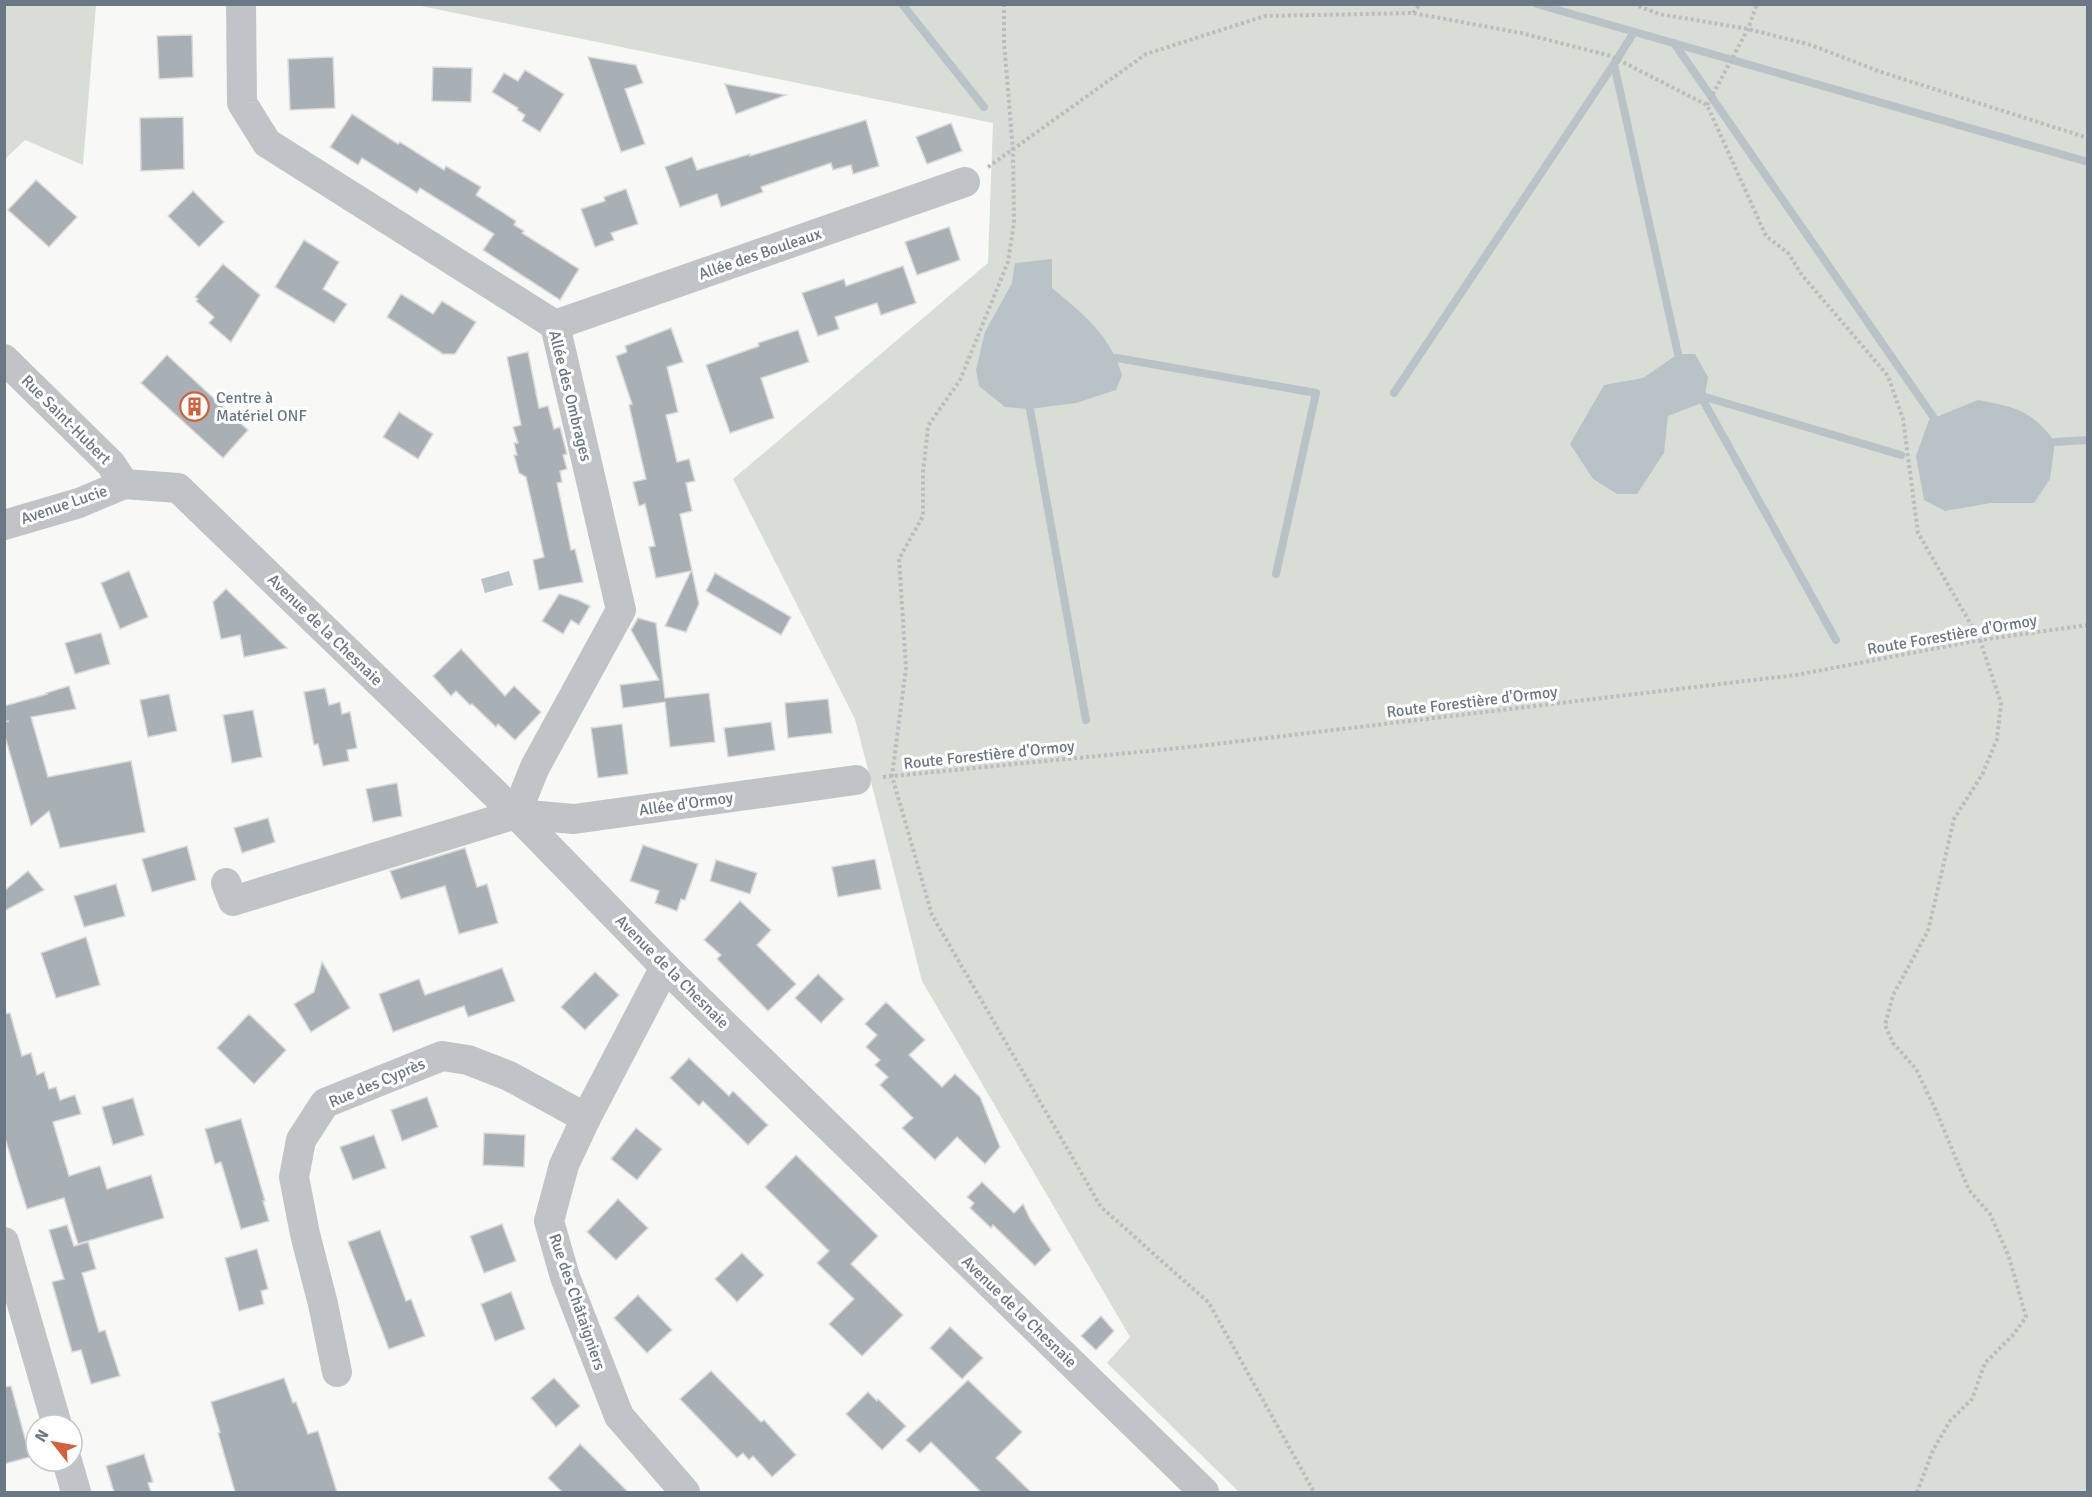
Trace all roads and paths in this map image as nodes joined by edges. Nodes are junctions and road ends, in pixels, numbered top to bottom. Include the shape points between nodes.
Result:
1 (241, 4) edge
2 (1004, 4) edge
3 (1420, 4) edge
4 (1633, 4) edge
5 (1757, 4) edge
6 (1413, 13) junction
7 (1748, 29) junction
8 (1707, 105) junction
9 (2088, 138) edge
10 (1013, 151) junction
11 (965, 182) dead end
12 (555, 325) junction
13 (4, 359) edge
14 (124, 484) junction
15 (4, 525) edge
16 (2088, 625) edge
17 (1980, 640) junction
18 (892, 776) junction
19 (856, 780) joint
20 (516, 814) junction
21 (226, 883) dead end
22 (665, 966) junction
23 (586, 1118) junction
24 (4, 1242) edge
25 (337, 1372) dead end
26 (54, 1413) edge
27 (70, 1473) edge
28 (76, 1492) edge
29 (685, 1492) edge
30 (1204, 1492) edge
31 (1314, 1492) edge
32 (1917, 1492) edge

1 - 12 street, Allée des Ombrages via 242,103 267,143
2 - 10 path
3 - 6 path
4 - 7 path via 1659,14
5 - 7 path
6 - 8 path via 1521,33 1611,56
6 - 10 path via 1265,16 1146,54
7 - 8 path
7 - 9 path via 1811,45 1881,72
8 - 17 path via 1766,236 1788,253 1802,275 1888,376 1903,419 1918,533
10 - 18 path via 1014,223 1008,262 960,380 928,426 923,516 899,559 906,668
11 - 12 street, Allée des Bouleaux
12 - 20 street, Allée des Ombrages via 621,610 535,767
13 - 14 street, Rue Saint-Hubert via 111,464
14 - 15 street, Avenue Lucie via 79,503
14 - 20 street, Avenue de la Chesnaie via 178,488
16 - 17 path, Route Forestière d'Ormoy
17 - 18 path, Route Forestière d'Ormoy via 1784,677 1199,746
17 - 32 path via 2001,704 1997,739 1983,773 1954,819 1928,931 1893,996 1885,1025 1893,1043 1916,1069 1969,1190 1990,1214 2009,1257 2026,1317 1985,1363 1972,1399 1950,1421 1933,1450
18 - 19 path, Route Forestière d'Ormoy
18 - 31 path via 932,915 1101,1207 1209,1303
19 - 20 street, Allée d'Ormoy via 574,819
20 - 21 street via 233,901
20 - 22 street, Avenue de la Chesnaie
22 - 23 street, Rue des Châtaigniers
22 - 30 street, Avenue de la Chesnaie
23 - 25 street, Rue des Cyprès via 509,1076 468,1060 442,1056 325,1103 301,1140 294,1177
23 - 29 street, Rue des Châtaigniers via 564,1164 549,1221 565,1277 619,1416
24 - 26 street
27 - 28 street

